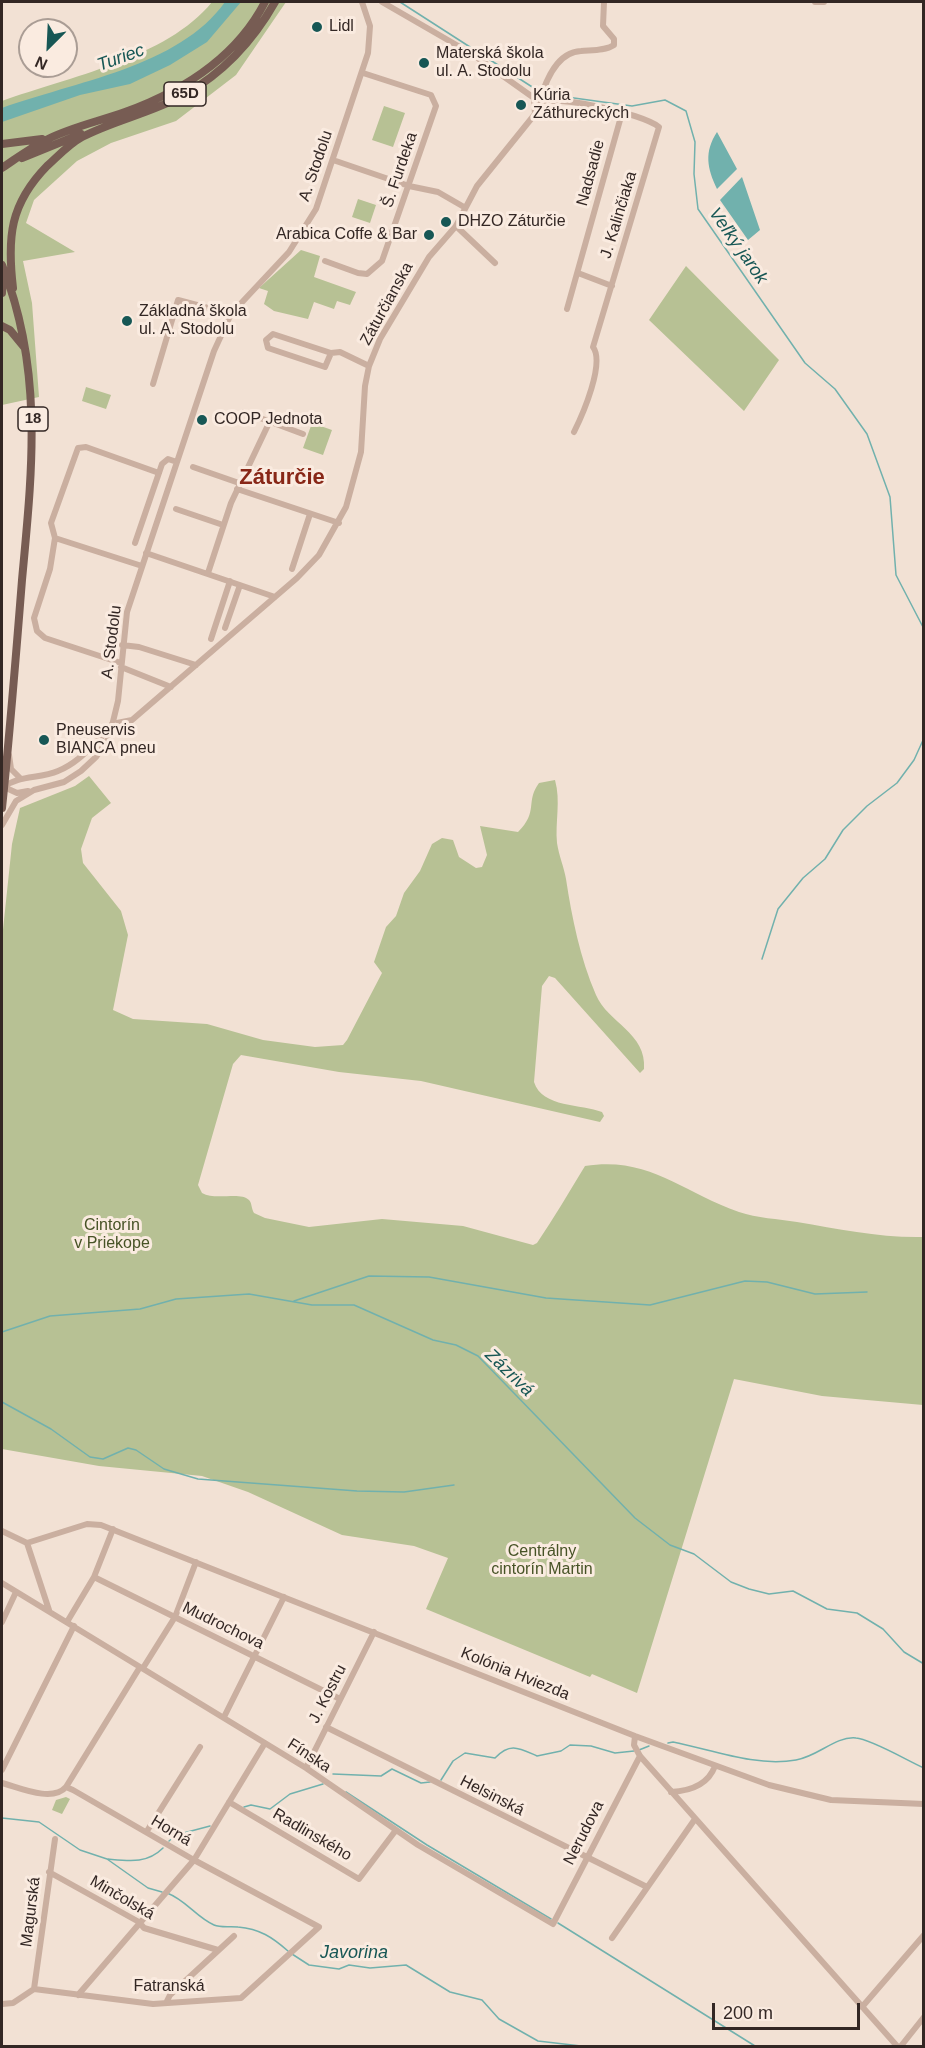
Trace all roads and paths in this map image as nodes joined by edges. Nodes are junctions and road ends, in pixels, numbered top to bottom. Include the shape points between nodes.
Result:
1 (265, 2) edge
2 (274, 2) edge
3 (362, 2) edge
4 (381, 2) edge
5 (604, 2) edge
6 (815, 2) edge
7 (824, 2) edge
8 (363, 73) junction
9 (540, 97) junction
10 (621, 113) junction
11 (109, 126) junction
12 (50, 138) junction
13 (2, 144) edge
14 (333, 160) junction
15 (4, 166) edge
16 (409, 186) junction
17 (464, 207) junction
18 (456, 226) junction
19 (325, 261) dead end
20 (495, 262) dead end
21 (2, 268) edge
22 (578, 273) junction
23 (612, 286) junction
24 (2, 293) edge
25 (15, 304) junction
26 (567, 309) dead end
27 (231, 314) junction
28 (2, 326) edge
29 (25, 348) junction
30 (331, 353) junction
31 (369, 366) junction
32 (153, 384) dead end
33 (244, 412) dead end
34 (269, 423) junction
35 (574, 432) dead end
36 (303, 434) dead end
37 (177, 462) junction
38 (193, 467) dead end
39 (159, 473) junction
40 (238, 486) junction
41 (176, 510) dead end
42 (310, 514) junction
43 (339, 523) junction
44 (224, 525) junction
45 (56, 538) junction
46 (135, 543) dead end
47 (146, 553) junction
48 (142, 566) junction
49 (291, 569) dead end
50 (208, 573) junction
51 (230, 581) junction
52 (240, 585) junction
53 (275, 597) junction
54 (225, 628) dead end
55 (211, 639) dead end
56 (122, 645) junction
57 (121, 665) junction
58 (196, 665) junction
59 (171, 687) junction
60 (111, 726) junction
61 (8, 745) junction
62 (20, 778) junction
63 (4, 787) junction
64 (34, 790) junction
65 (2, 808) edge
66 (2, 825) edge
67 (113, 1529) junction
68 (2, 1531) edge
69 (27, 1543) junction
70 (196, 1562) junction
71 (94, 1577) junction
72 (2, 1583) edge
73 (16, 1592) junction
74 (284, 1597) junction
75 (49, 1611) junction
76 (175, 1617) junction
77 (2, 1622) edge
78 (68, 1622) junction
79 (74, 1626) junction
80 (374, 1632) junction
81 (255, 1657) junction
82 (142, 1667) junction
83 (340, 1699) junction
84 (224, 1718) junction
85 (326, 1727) junction
86 (635, 1736) junction
87 (265, 1743) junction
88 (200, 1747) dead end
89 (640, 1756) junction
90 (715, 1766) junction
91 (306, 1768) junction
92 (2, 1770) edge
93 (2, 1783) edge
94 (66, 1787) junction
95 (671, 1792) junction
96 (229, 1802) junction
97 (924, 1804) edge
98 (695, 1819) junction
99 (396, 1830) junction
100 (147, 1831) junction
101 (55, 1839) dead end
102 (586, 1858) junction
103 (194, 1860) junction
104 (49, 1872) junction
105 (647, 1887) junction
106 (139, 1922) junction
107 (554, 1924) joint
108 (317, 1932) joint
109 (924, 1935) edge
110 (234, 1936) dead end
111 (612, 1938) dead end
112 (218, 1950) junction
113 (34, 1989) junction
114 (78, 1995) junction
115 (166, 2003) junction
116 (2, 2004) edge
117 (862, 2007) junction
118 (924, 2017) edge
119 (899, 2046) edge

1 - 12 main road, 65D via 229,51 182,87
2 - 11 main road, 65D via 243,47 203,83 155,109
3 - 8 street, A. Stodolu via 370,34
4 - 9 street
5 - 9 street, Záturčianska via 603,26 615,42 612,47 572,52 552,70
6 - 7 street
8 - 14 street, A. Stodolu
8 - 16 street, Š. Furdeka via 431,95 436,106
9 - 10 street, J. Kalinčiaka
9 - 17 street, Záturčianska via 530,122
10 - 22 street, Nadsadie
10 - 23 street, J. Kalinčiaka via 657,125 659,131
11 - 15 main road via 52,144
11 - 25 main road via 64,150 39,174 21,201 10,242
12 - 13 main road
12 - 15 main road
14 - 16 street
14 - 27 street, A. Stodolu via 316,209 300,237
16 - 17 street via 438,192
16 - 19 street, Š. Furdeka via 386,255 379,264 367,274
17 - 18 street, Záturčianska
18 - 20 street
18 - 31 street, Záturčianska via 424,265 380,339
21 - 24 main road
21 - 25 main road, 18
22 - 23 street
22 - 26 street, Nadsadie
23 - 35 street, J. Kalinčiaka via 593,347 598,359 595,377
25 - 29 main road, 18
27 - 32 street via 177,300
27 - 37 street, A. Stodolu via 217,341
28 - 29 main road
29 - 61 main road, 18 via 33,411 33,466
30 - 30 street via 273,334 266,340 268,348 325,367
30 - 31 street via 340,352
31 - 43 street, Záturčianska via 361,452
33 - 34 street
34 - 36 street
34 - 40 street
37 - 39 street via 165,460
37 - 47 street, A. Stodolu
38 - 40 street
39 - 45 street via 86,447 78,448 51,523
39 - 46 street
40 - 42 street
40 - 44 street
41 - 44 street
42 - 43 street
42 - 49 street
43 - 53 street, Záturčianska via 319,555
44 - 50 street
45 - 48 street
45 - 57 street via 34,626 45,638
47 - 48 street, A. Stodolu
47 - 50 street
48 - 56 street, A. Stodolu via 127,612
50 - 51 street
51 - 52 street
51 - 55 street
52 - 53 street
52 - 54 street
53 - 58 street, Záturčianska
56 - 57 street, A. Stodolu
56 - 58 street
57 - 59 street
57 - 60 street, A. Stodolu
58 - 59 street, Záturčianska
59 - 60 street, Záturčianska via 132,720
60 - 62 street via 67,767 40,777
60 - 64 street via 103,749 88,766 64,782
61 - 62 street via 11,769
61 - 63 main road, 18
62 - 63 street
63 - 64 street via 17,793
63 - 65 main road, 18
64 - 66 street via 16,801
67 - 69 street, Kolónia Hviezda via 87,1524
67 - 70 street, Kolónia Hviezda
67 - 71 street
68 - 69 street
69 - 75 street
70 - 74 street, Kolónia Hviezda
70 - 76 street
71 - 76 street, Mudrochova
71 - 78 street
72 - 73 street, Fínska
73 - 75 street, Fínska
73 - 77 street
74 - 80 street, Kolónia Hviezda
74 - 81 street
75 - 78 street, Fínska
76 - 81 street, Mudrochova
76 - 82 street
78 - 79 street, Fínska
79 - 82 street, Fínska
79 - 92 street
80 - 83 street, J. Kostru
80 - 86 street, Kolónia Hviezda
81 - 83 street, Mudrochova
81 - 84 street
82 - 84 street, Fínska
82 - 94 street
83 - 85 street, J. Kostru
84 - 87 street, Fínska
85 - 91 street, J. Kostru
85 - 102 street, Helsinská
86 - 89 street
86 - 90 street, Kolónia Hviezda
87 - 91 street, Fínska
87 - 96 street
88 - 100 street
89 - 95 street
89 - 102 street, Nerudova
90 - 95 street via 713,1773 695,1788
90 - 97 street, Kolónia Hviezda via 820,1798 871,1804
91 - 99 street, Fínska
93 - 94 street via 50,1794
94 - 100 street, Horná
95 - 98 street
96 - 99 street, Radlinského via 359,1879
96 - 103 street
98 - 105 street
98 - 117 street
99 - 107 street, Fínska
100 - 103 street, Horná
101 - 104 street, Magurská
102 - 105 street, Helsinská
102 - 107 street, Nerudova
103 - 106 street
103 - 108 street, Horná via 315,1923 319,1927
104 - 106 street, Minčolská
104 - 113 street, Magurská
105 - 111 street
106 - 112 street, Minčolská via 144,1928
106 - 114 street
108 - 115 street, Fatranská via 241,1998
109 - 117 street
110 - 112 street
112 - 115 street
113 - 114 street, Fatranská
113 - 116 street via 13,2003
114 - 115 street, Fatranská
117 - 119 street
118 - 119 street

